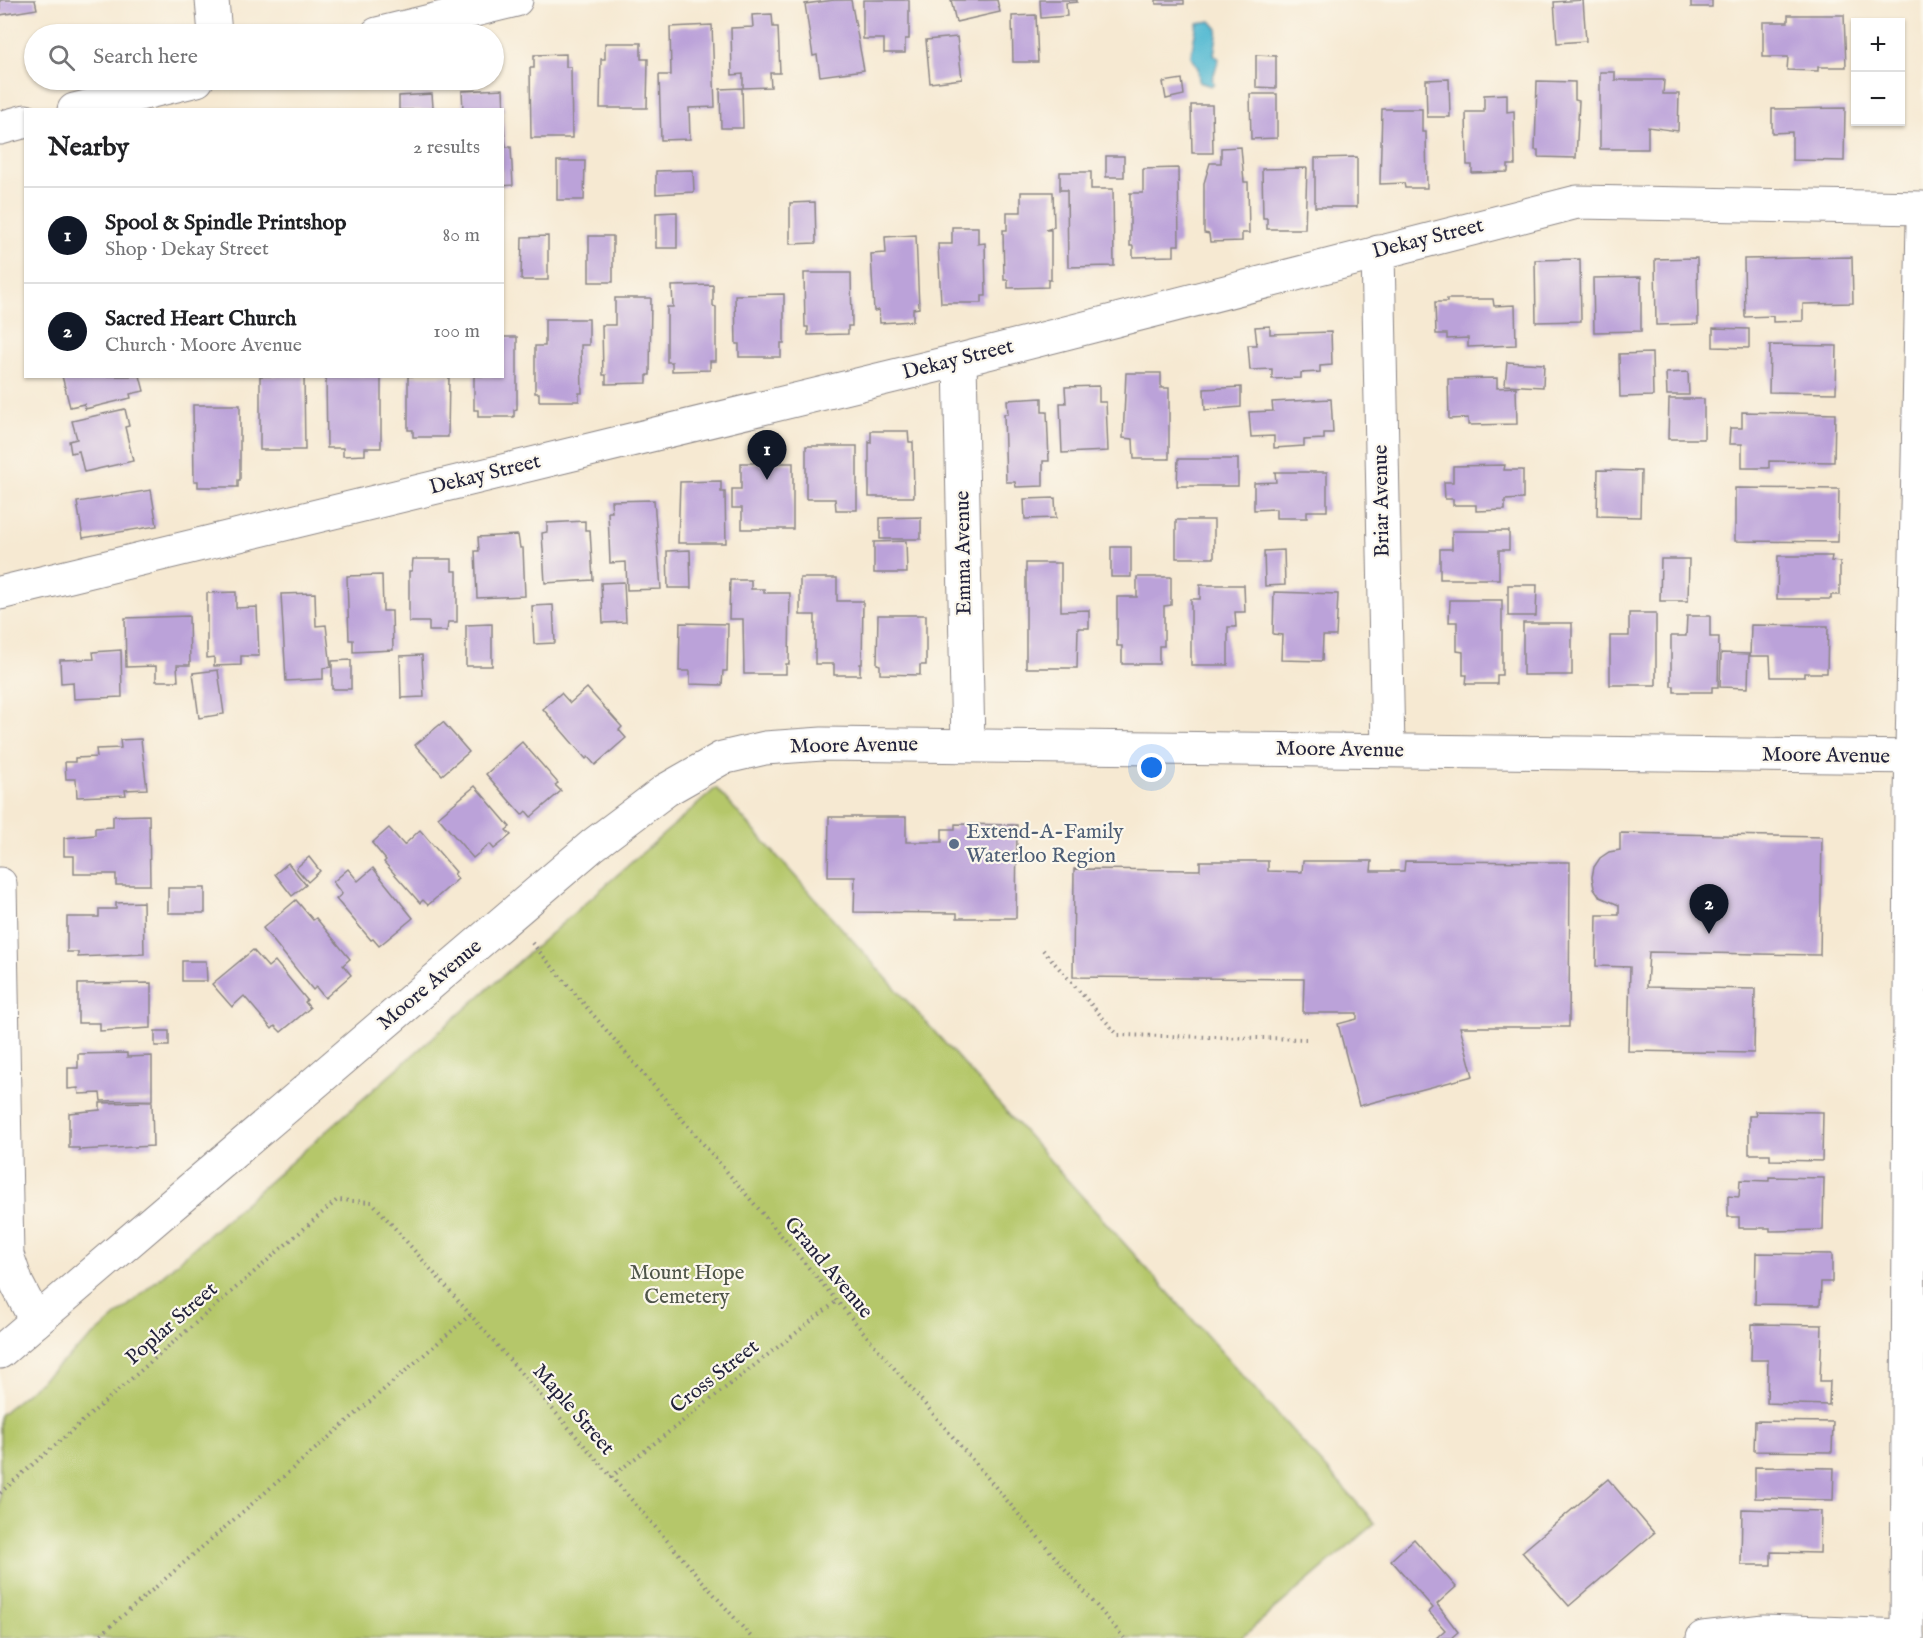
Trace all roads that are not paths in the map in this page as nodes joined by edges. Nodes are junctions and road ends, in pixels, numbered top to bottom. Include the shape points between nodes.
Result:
1 (212, 0) edge
2 (516, 0) edge
3 (214, 24) edge
4 (418, 24) edge
5 (156, 90) edge
6 (82, 108) edge
7 (24, 122) edge
8 (0, 128) edge
9 (1923, 208) edge
10 (1923, 223) edge
11 (1378, 252) junction
12 (960, 360) junction
13 (0, 593) edge
14 (968, 745) junction
15 (1388, 750) junction
16 (1917, 757) edge
17 (0, 884) edge
18 (36, 1321) junction
19 (0, 1352) edge
20 (1907, 1637) edge
21 (1702, 1638) edge

1 - 3 street
2 - 4 street
5 - 6 street
7 - 8 street
9 - 11 street, Dekay Street via 1577,202
10 - 16 street
11 - 12 street, Dekay Street
11 - 15 street, Briar Avenue
12 - 13 street, Dekay Street
12 - 14 street, Emma Avenue
14 - 15 street, Moore Avenue
14 - 18 street, Moore Avenue via 822,744 765,748 722,758 666,790 593,845
15 - 16 street, Moore Avenue
16 - 20 street
17 - 18 street via 7,1255
18 - 19 street, Moore Avenue
20 - 21 street via 1764,1630

